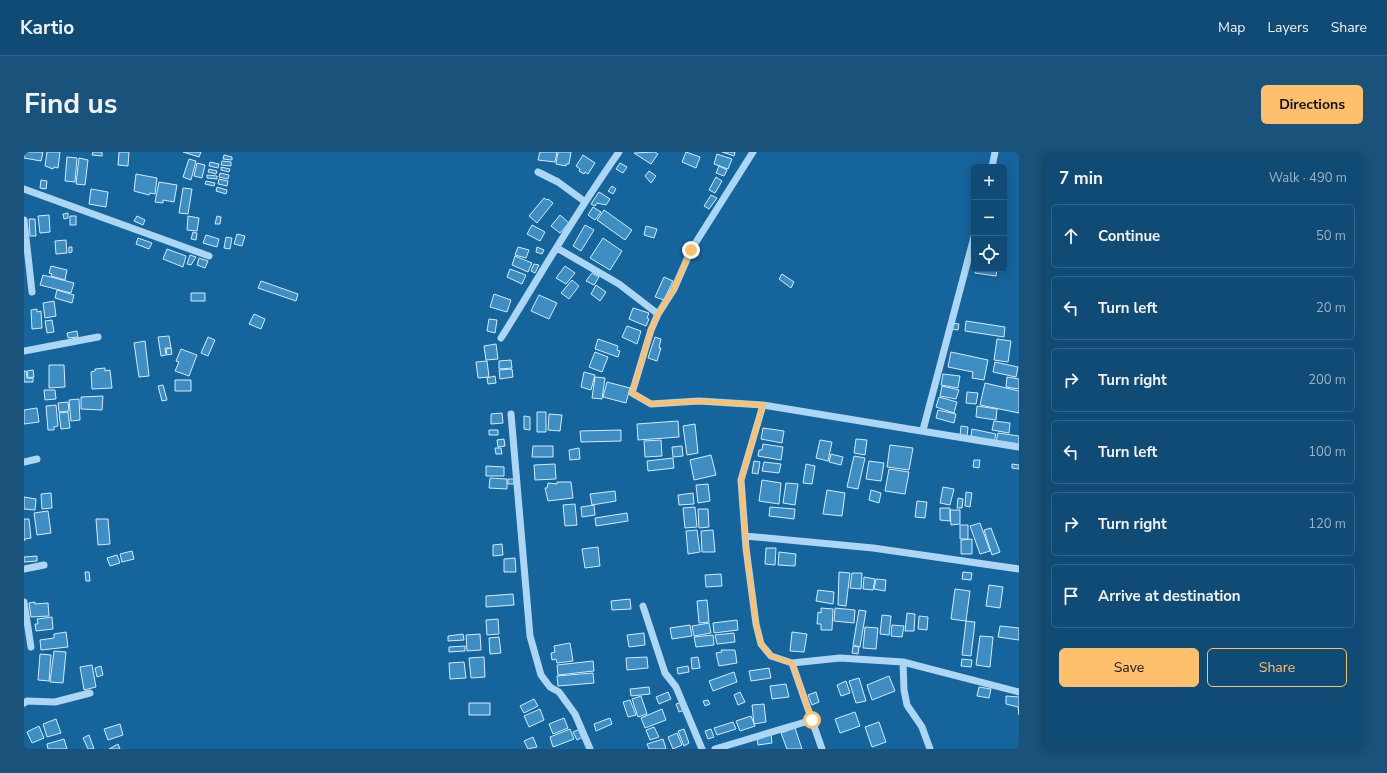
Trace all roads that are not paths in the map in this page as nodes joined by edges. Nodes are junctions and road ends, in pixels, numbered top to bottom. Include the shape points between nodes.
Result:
1 (619, 152) edge
2 (753, 152) edge
3 (995, 152) edge
4 (993, 164) edge
5 (538, 172) dead end
6 (24, 190) edge
7 (584, 201) junction
8 (24, 220) edge
9 (558, 248) junction
10 (971, 248) edge
11 (209, 256) dead end
12 (32, 292) dead end
13 (658, 314) junction
14 (98, 337) dead end
15 (501, 338) dead end
16 (24, 351) edge
17 (763, 405) junction
18 (511, 414) dead end
19 (923, 430) junction
20 (1019, 447) edge
21 (37, 460) dead end
22 (24, 462) edge
23 (745, 536) junction
24 (44, 565) dead end
25 (24, 569) edge
26 (1019, 570) edge
27 (24, 602) edge
28 (643, 606) dead end
29 (31, 647) dead end
30 (903, 662) junction
31 (792, 663) junction
32 (1019, 692) edge
33 (90, 693) dead end
34 (24, 703) edge
35 (812, 720) junction
36 (590, 749) edge
37 (702, 749) edge
38 (715, 749) edge
39 (822, 749) edge
40 (930, 749) edge

1 - 7 street
2 - 13 street via 691,250 674,289
3 - 4 street
5 - 7 street via 558,182
6 - 11 street
7 - 9 street
8 - 12 street
9 - 13 street via 619,284
9 - 15 street
10 - 19 street
13 - 17 street via 632,393 651,404 699,401
14 - 16 street
17 - 19 street
17 - 23 street via 741,480
18 - 36 street via 530,636 541,676 550,687 560,692 575,714
19 - 20 street
21 - 22 street
23 - 26 street via 873,548
23 - 31 street via 756,624 761,644 771,656
24 - 25 street
27 - 29 street
28 - 37 street via 665,672 676,687
30 - 31 street via 840,658
30 - 32 street
30 - 40 street via 907,705 922,727
31 - 35 street
33 - 34 street via 55,702
35 - 38 street
35 - 39 street

